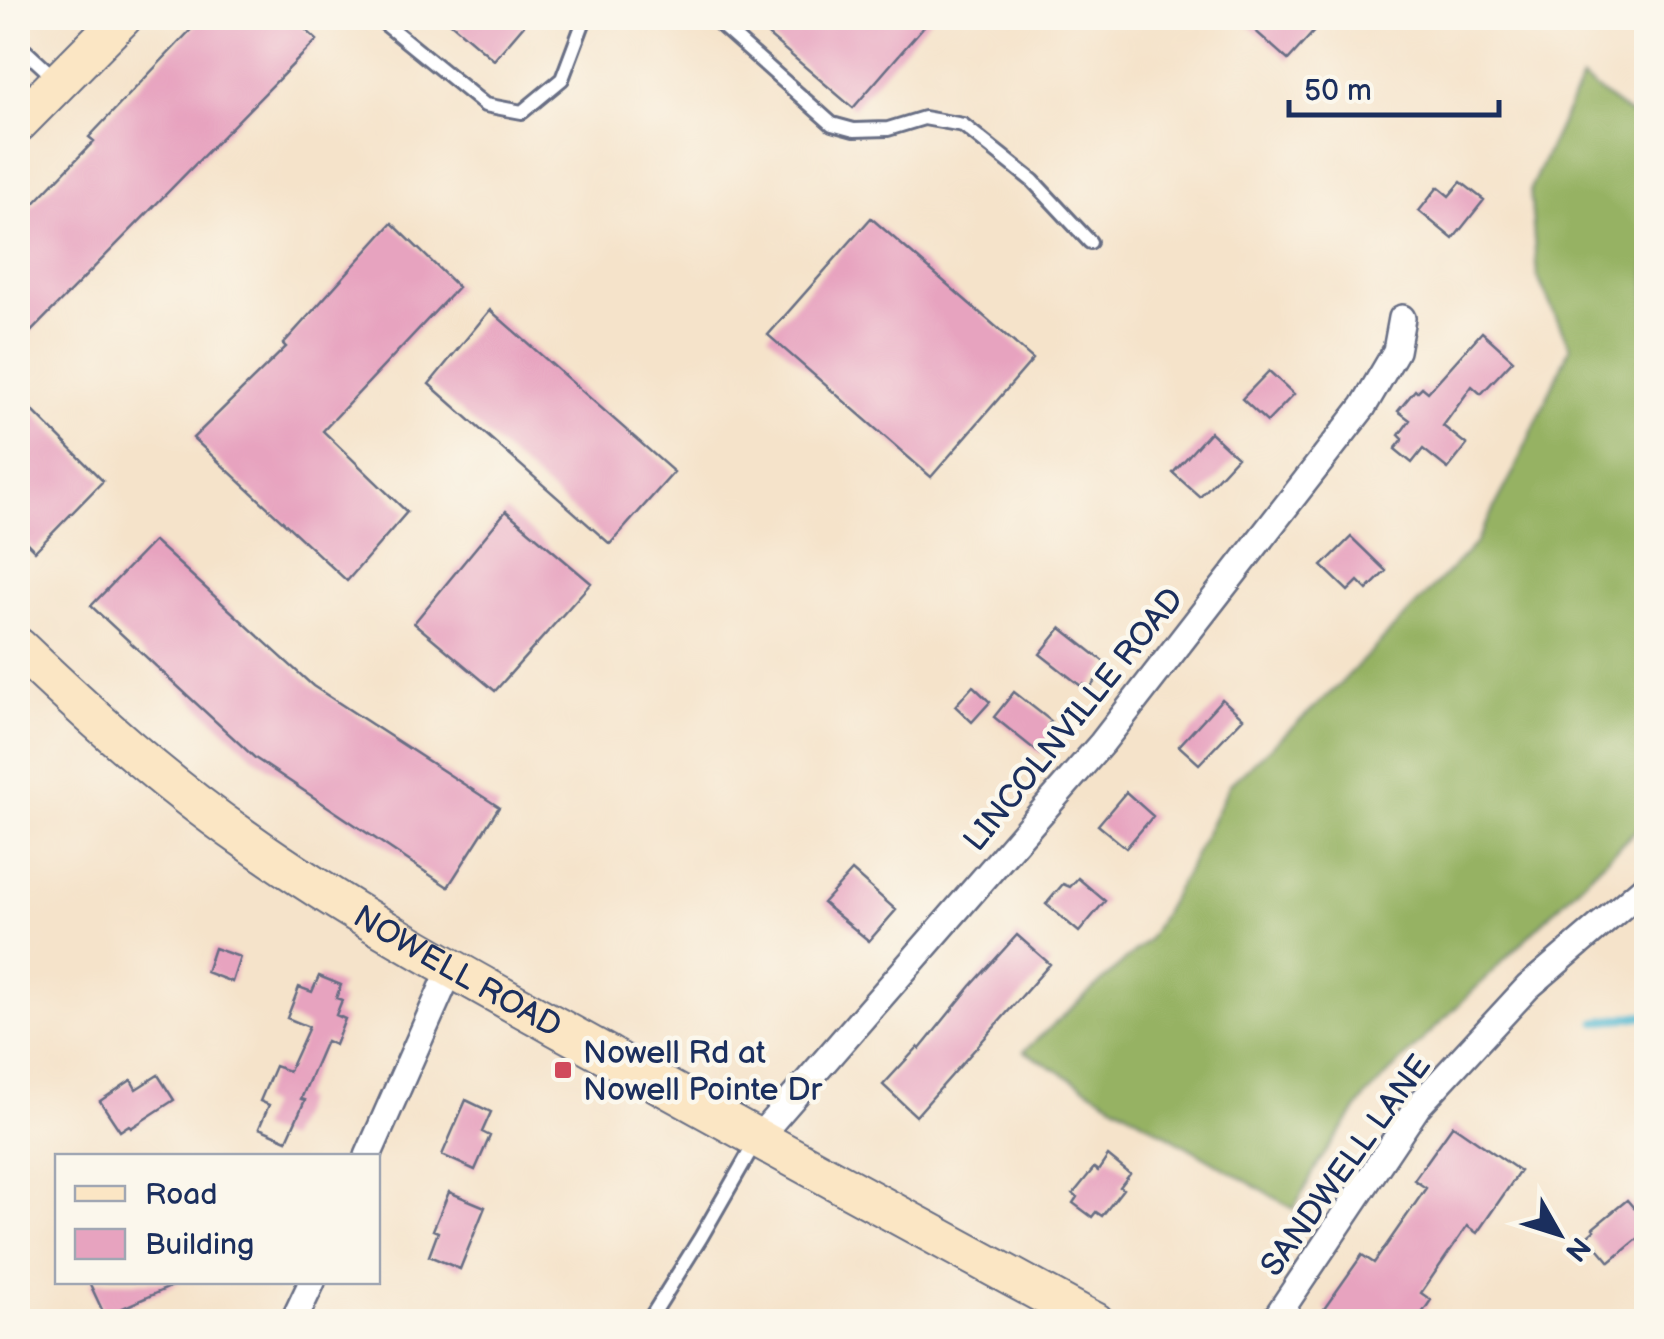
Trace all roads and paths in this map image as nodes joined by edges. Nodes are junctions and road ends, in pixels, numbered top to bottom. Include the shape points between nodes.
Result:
1 (122, 18) edge
2 (378, 18) edge
3 (584, 18) edge
4 (713, 18) edge
5 (18, 44) edge
6 (59, 82) junction
7 (18, 123) edge
8 (1090, 242) dead end
9 (1402, 318) dead end
10 (18, 647) edge
11 (1646, 886) edge
12 (451, 968) junction
13 (757, 1138) junction
14 (369, 1154) edge
15 (311, 1284) edge
16 (293, 1322) edge
17 (648, 1322) edge
18 (1095, 1322) edge
19 (1274, 1322) edge

1 - 6 street
2 - 3 lane via 485,105 522,112 562,79
4 - 8 lane via 832,124 888,129 924,118 963,125 1032,180
5 - 6 lane
6 - 7 street
9 - 13 street, LINCOLNVILLE ROAD via 1396,352 1364,407 1114,728
10 - 12 street, NOWELL ROAD via 82,709 240,837
11 - 19 street, SANDWELL LANE via 1528,986 1418,1106
12 - 13 street, NOWELL ROAD
12 - 14 street
13 - 17 lane
13 - 18 street, NOWELL ROAD
15 - 16 street

